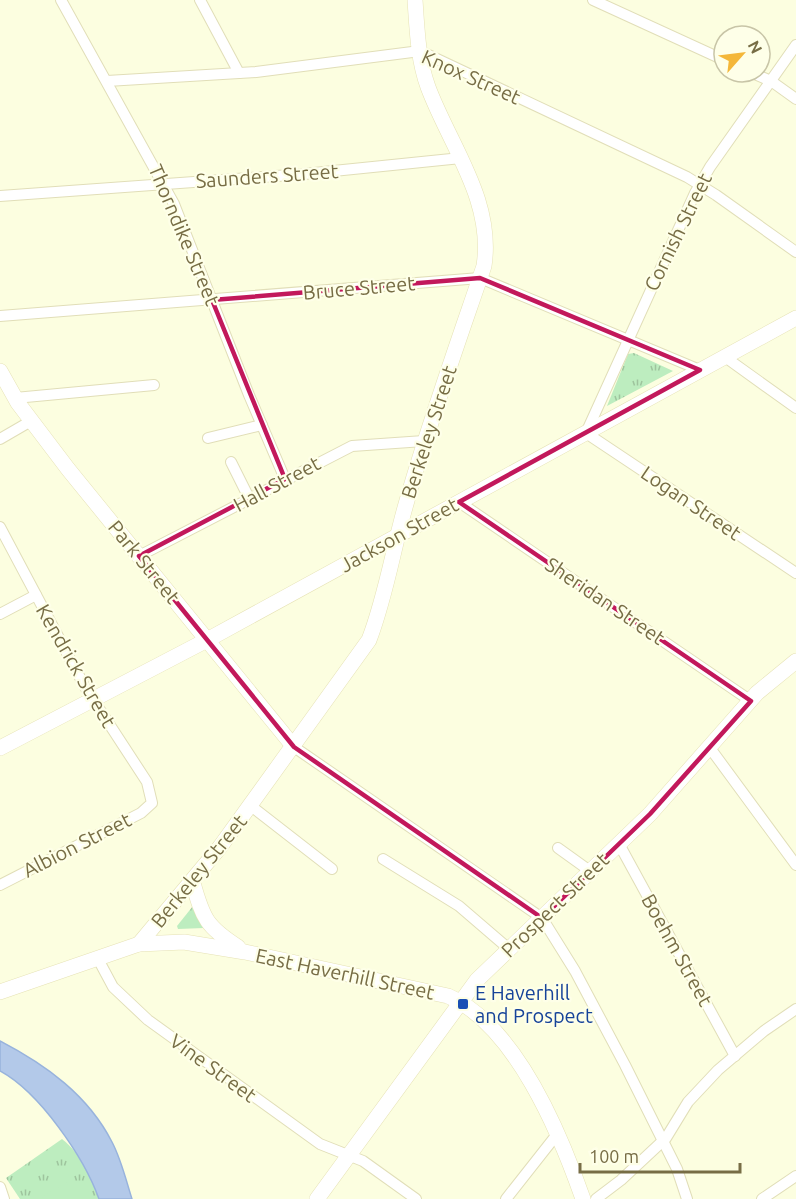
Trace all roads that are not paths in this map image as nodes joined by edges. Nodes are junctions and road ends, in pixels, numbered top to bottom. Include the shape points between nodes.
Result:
1 (61, 0) edge
2 (200, 0) edge
3 (415, 0) edge
4 (592, 0) edge
5 (796, 45) edge
6 (420, 51) junction
7 (712, 55) edge
8 (238, 73) junction
9 (772, 80) edge
10 (107, 81) junction
11 (772, 82) edge
12 (769, 84) edge
13 (796, 99) edge
14 (461, 158) junction
15 (164, 184) junction
16 (700, 185) junction
17 (0, 196) edge
18 (796, 252) edge
19 (480, 278) junction
20 (212, 300) junction
21 (0, 316) edge
22 (796, 318) edge
23 (628, 339) junction
24 (725, 357) junction
25 (700, 370) junction
26 (0, 371) edge
27 (154, 385) dead end
28 (15, 398) junction
29 (796, 408) edge
30 (31, 421) junction
31 (262, 425) junction
32 (586, 433) junction
33 (208, 438) dead end
34 (0, 439) edge
35 (424, 441) junction
36 (231, 462) dead end
37 (285, 479) junction
38 (249, 498) junction
39 (459, 502) junction
40 (0, 527) edge
41 (396, 537) junction
42 (139, 555) junction
43 (796, 573) edge
44 (36, 595) junction
45 (0, 614) edge
46 (207, 640) junction
47 (794, 665) edge
48 (93, 700) junction
49 (751, 701) junction
50 (294, 747) junction
51 (0, 748) edge
52 (710, 748) junction
53 (152, 803) joint
54 (251, 806) junction
55 (618, 844) junction
56 (558, 848) dead end
57 (383, 860) dead end
58 (796, 865) edge
59 (332, 869) dead end
60 (590, 871) junction
61 (193, 883) junction
62 (0, 885) edge
63 (542, 918) junction
64 (139, 944) junction
65 (509, 949) junction
66 (245, 952) junction
67 (98, 959) junction
68 (0, 992) edge
69 (460, 1001) junction
70 (796, 1009) edge
71 (735, 1056) junction
72 (558, 1133) junction
73 (663, 1140) junction
74 (347, 1156) junction
75 (796, 1176) edge
76 (0, 1187) edge
77 (766, 1198) edge
78 (3, 1199) edge
79 (317, 1199) edge
80 (416, 1199) edge
81 (506, 1199) edge
82 (583, 1199) edge
83 (596, 1199) edge
84 (687, 1199) edge

1 - 10 street, Thorndike Street
2 - 8 street
3 - 6 street, Berkeley Street
4 - 7 street
5 - 9 street, Cornish Street
6 - 8 street, Knox Street
6 - 14 street, Berkeley Street via 429,89
6 - 16 street, Knox Street
8 - 10 street, Knox Street
10 - 15 street, Thorndike Street
11 - 13 street
12 - 16 street, Cornish Street
14 - 15 street, Saunders Street
14 - 19 street, Berkeley Street via 474,185 485,226 486,252
15 - 17 street, Saunders Street
15 - 20 street, Thorndike Street
16 - 18 street, Knox Street
16 - 23 street, Cornish Street
19 - 20 street, Bruce Street
19 - 23 street, Bruce Street
19 - 35 street, Berkeley Street
20 - 21 street, Bruce Street
20 - 31 street, Thorndike Street
22 - 24 street, Jackson Street
23 - 25 street, Bruce Street
23 - 32 street, Cornish Street
24 - 25 street, Jackson Street
24 - 29 street
25 - 32 street, Jackson Street
26 - 28 street, Park Street
27 - 28 street
28 - 30 street, Park Street
30 - 34 street
30 - 42 street, Park Street
31 - 33 street
31 - 37 street, Thorndike Street
32 - 39 street, Jackson Street
32 - 43 street, Logan Street
35 - 37 street, Hall Street via 352,446
35 - 41 street, Berkeley Street
36 - 38 street
37 - 38 street, Hall Street
38 - 42 street, Hall Street
39 - 41 street, Jackson Street
39 - 49 street, Sheridan Street
40 - 44 street, Kendrick Street
41 - 46 street, Jackson Street
41 - 50 street, Berkeley Street via 369,640
42 - 46 street, Park Street
44 - 45 street
44 - 48 street, Kendrick Street
46 - 48 street, Jackson Street
46 - 50 street, Park Street
47 - 49 street, Prospect Street
48 - 51 street, Jackson Street
48 - 53 street, Kendrick Street via 147,782
49 - 52 street, Prospect Street
50 - 54 street, Berkeley Street
50 - 63 street
52 - 55 street, Prospect Street
52 - 58 street
53 - 62 street, Albion Street via 141,813
54 - 59 street
54 - 61 street, Berkeley Street
55 - 60 street, Prospect Street
55 - 71 street, Boehm Street
56 - 60 street
57 - 65 street via 459,906
60 - 63 street, Prospect Street
61 - 64 street, Berkeley Street
61 - 66 street via 199,905 214,932
63 - 65 street, Prospect Street
63 - 73 street via 575,971
64 - 66 street, East Haverhill Street via 184,942
64 - 67 street, East Haverhill Street
65 - 69 street, Prospect Street
66 - 69 street, East Haverhill Street via 424,989
67 - 68 street, East Haverhill Street
67 - 74 street, Vine Street via 113,987 148,1020 320,1144
69 - 72 street, East Haverhill Street via 478,1012 504,1044 540,1097
69 - 74 street, Prospect Street
70 - 71 street
71 - 73 street via 688,1102
72 - 81 street
72 - 82 street, East Haverhill Street
73 - 83 street
73 - 84 street
74 - 79 street, Prospect Street
74 - 80 street, Vine Street via 363,1161
75 - 77 street
76 - 78 street

